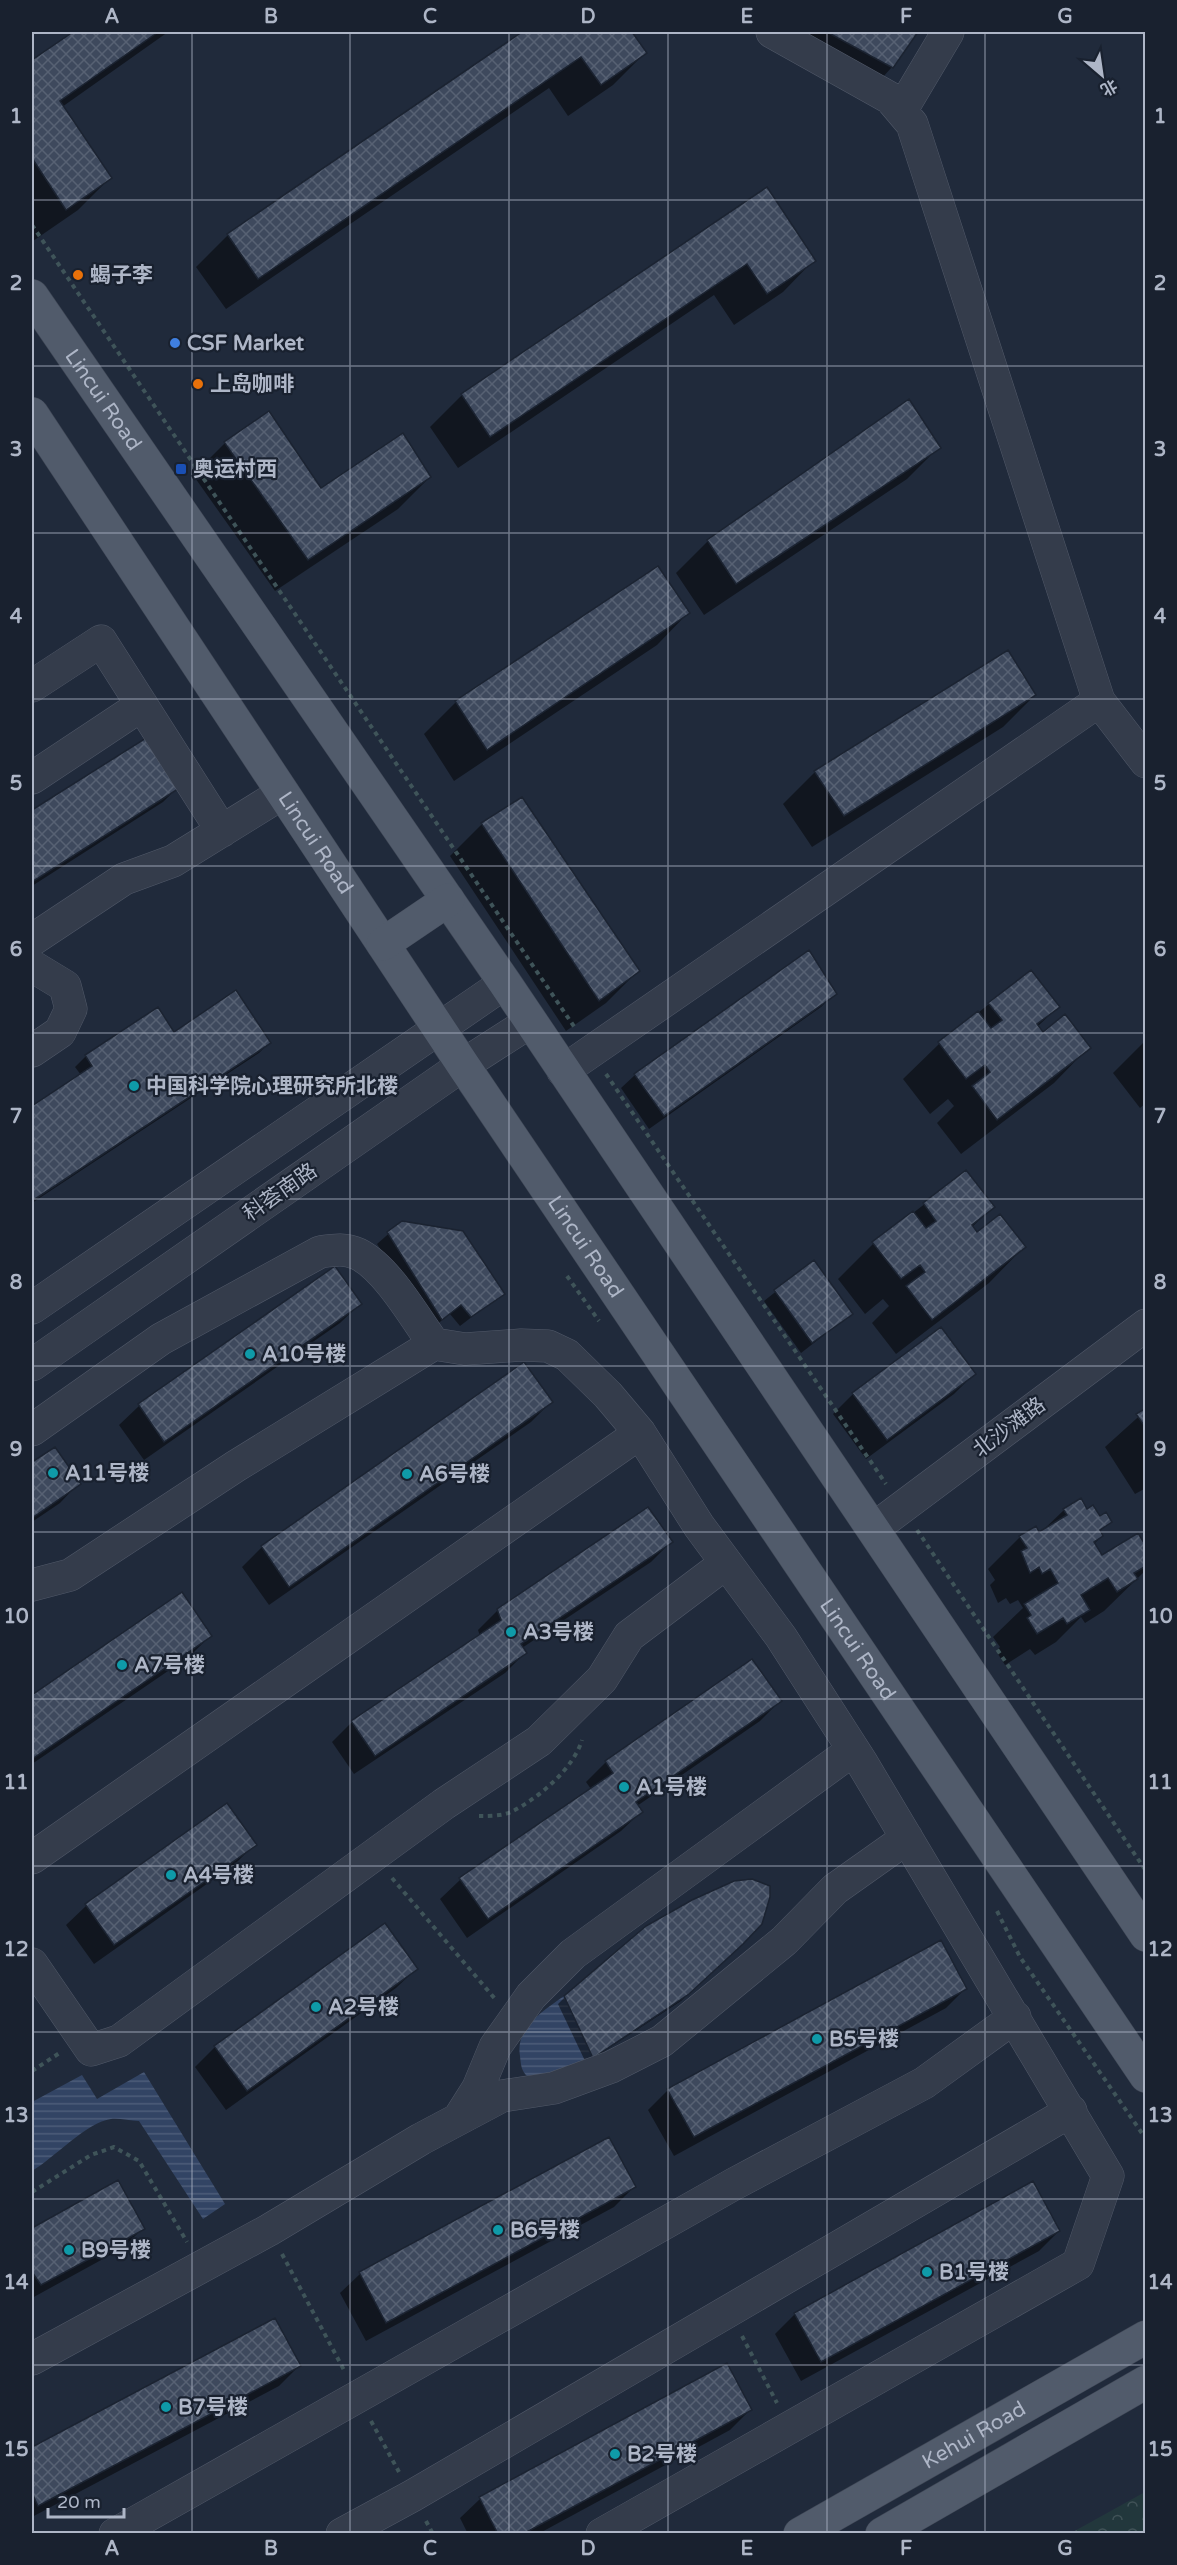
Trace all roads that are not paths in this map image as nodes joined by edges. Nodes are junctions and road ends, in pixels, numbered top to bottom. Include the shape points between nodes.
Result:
1 (772, 32) edge
2 (948, 32) edge
3 (901, 111) junction
4 (32, 296) edge
5 (32, 414) edge
6 (32, 686) edge
7 (1100, 701) junction
8 (142, 705) junction
9 (1146, 762) edge
10 (32, 778) edge
11 (283, 793) junction
12 (222, 831) junction
13 (448, 900) junction
14 (32, 940) edge
15 (382, 944) junction
16 (32, 966) edge
17 (505, 982) junction
18 (530, 1022) junction
19 (437, 1027) junction
20 (32, 1051) edge
21 (463, 1065) junction
22 (563, 1071) junction
23 (32, 1308) edge
24 (1146, 1325) edge
25 (434, 1344) junction
26 (32, 1365) edge
27 (32, 1430) edge
28 (640, 1433) junction
29 (873, 1529) junction
30 (726, 1563) junction
31 (32, 1585) edge
32 (853, 1750) junction
33 (907, 1838) junction
34 (32, 1858) edge
35 (1146, 1935) edge
36 (32, 1964) edge
37 (1015, 2017) junction
38 (1146, 2076) edge
39 (1071, 2111) junction
40 (459, 2119) junction
41 (1146, 2337) edge
42 (32, 2359) edge
43 (1146, 2382) edge
44 (115, 2534) edge
45 (342, 2534) edge
46 (602, 2534) edge
47 (800, 2534) edge
48 (882, 2534) edge

1 - 3 street via 890,98
2 - 3 street
3 - 7 street via 912,124
4 - 13 main road, Lincui Road
5 - 11 main road, Lincui Road
6 - 8 street via 101,641
7 - 9 street
7 - 22 street
8 - 10 street
8 - 12 street
11 - 12 street
11 - 15 main road, Lincui Road
12 - 14 street via 173,861 124,879
13 - 15 main road
13 - 17 main road, Lincui Road
15 - 19 main road, Lincui Road
16 - 20 street via 66,986 71,1009 60,1032
17 - 18 main road, Lincui Road
17 - 19 street
18 - 21 street, 科荟南路
18 - 22 main road, Lincui Road
19 - 21 main road, Lincui Road
19 - 23 street
21 - 26 street, 科荟南路
21 - 38 main road, Lincui Road
22 - 29 main road, Lincui Road
24 - 29 street, 北沙滩路
25 - 27 street via 379,1271 359,1254 341,1249 320,1252 161,1339
25 - 28 street via 465,1349 548,1346 567,1355
25 - 31 street via 236,1466 70,1575
28 - 30 street
28 - 34 street
29 - 35 main road, Lincui Road
30 - 32 street via 782,1637
30 - 36 street via 629,1636 602,1679 539,1741 119,2041 91,2050
32 - 33 street
32 - 40 street via 573,1954 531,1996 495,2047 478,2088
33 - 37 street
33 - 40 street via 835,1889 784,1941 662,2041 611,2067 554,2088 502,2096
37 - 39 street
37 - 44 street via 924,2084 734,2184
39 - 45 street
39 - 46 street via 1108,2176 1078,2264
40 - 42 street
41 - 47 main road, Kehui Road
43 - 48 main road, Kehui Road

